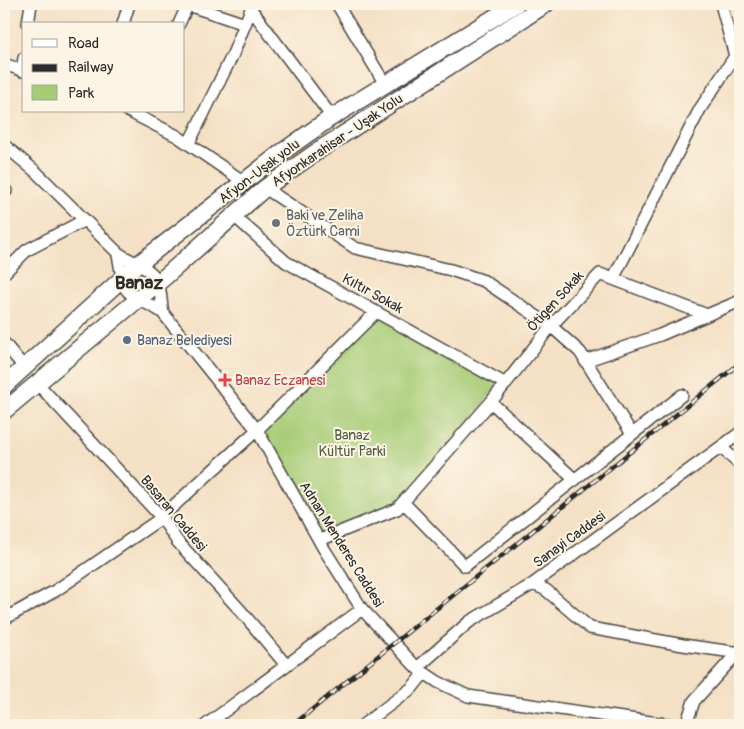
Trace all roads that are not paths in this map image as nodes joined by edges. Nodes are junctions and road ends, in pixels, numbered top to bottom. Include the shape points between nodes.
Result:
1 (31, 4) edge
2 (129, 4) edge
3 (187, 4) edge
4 (337, 4) edge
5 (516, 4) edge
6 (546, 4) edge
7 (721, 4) edge
8 (252, 7) edge
9 (28, 22) edge
10 (124, 22) edge
11 (180, 22) edge
12 (245, 24) junction
13 (4, 64) edge
14 (22, 71) edge
15 (385, 84) junction
16 (140, 114) edge
17 (332, 117) junction
18 (188, 143) junction
19 (4, 145) edge
20 (244, 182) junction
21 (265, 188) junction
22 (234, 216) junction
23 (85, 220) junction
24 (117, 252) junction
25 (137, 265) junction
26 (4, 273) edge
27 (122, 278) junction
28 (613, 279) junction
29 (158, 283) junction
30 (139, 298) junction
31 (740, 300) edge
32 (376, 312) junction
33 (163, 313) junction
34 (707, 315) junction
35 (551, 326) junction
36 (4, 343) edge
37 (586, 362) junction
38 (24, 367) junction
39 (36, 382) junction
40 (506, 384) junction
41 (4, 386) edge
42 (682, 394) dead end
43 (491, 402) junction
44 (4, 410) edge
45 (257, 430) junction
46 (740, 433) edge
47 (632, 434) junction
48 (721, 447) junction
49 (740, 465) edge
50 (575, 480) junction
51 (404, 502) junction
52 (162, 518) junction
53 (320, 540) junction
54 (533, 584) junction
55 (362, 609) junction
56 (4, 619) edge
57 (739, 652) edge
58 (286, 665) junction
59 (421, 671) junction
60 (206, 725) edge
61 (363, 725) edge
62 (672, 725) edge
63 (686, 725) edge

1 - 9 street
2 - 10 street
3 - 11 street
3 - 12 street
4 - 15 street
5 - 15 highway, Afyonkarahisar - Uşak Yolu
6 - 21 highway, Afyonkarahisar - Uşak Yolu
7 - 28 street via 735,56 700,109
8 - 12 street
8 - 17 street
12 - 18 street
13 - 14 street
15 - 17 highway, Afyon-Uşak yolu
16 - 18 street
17 - 20 highway, Afyon-Uşak yolu
18 - 20 street
19 - 23 street
20 - 25 highway, Afyon-Uşak yolu
21 - 22 highway, Afyonkarahisar - Uşak Yolu
21 - 35 street via 355,248 484,281
22 - 29 highway, Afyonkarahisar - Uşak Yolu
22 - 32 street, Kıltır Sokak via 286,262
23 - 24 street
23 - 26 street via 27,250
24 - 25 street
24 - 27 street
25 - 27 highway
25 - 29 street via 150,270
27 - 30 street via 129,293
27 - 38 highway
28 - 34 street
28 - 35 street, Ötigen Sokak via 600,274
29 - 30 highway, Afyonkarahisar - Uşak Yolu
29 - 33 street
30 - 33 street
30 - 39 highway, Afyonkarahisar - Uşak Yolu
31 - 34 street
32 - 40 street, Kıltır Sokak
32 - 45 street
33 - 45 street, Adnan Menderes Caddesi
34 - 37 street
35 - 37 street via 580,352
35 - 40 street, Ötigen Sokak
36 - 38 street
37 - 47 street
38 - 41 highway
39 - 44 highway, Afyonkarahisar - Uşak Yolu
39 - 52 street, Basaran Caddesi
40 - 43 street, Ötigen Sokak
42 - 47 street
43 - 50 street
43 - 51 street, Ötigen Sokak
45 - 52 street
45 - 53 street, Adnan Menderes Caddesi
46 - 48 street, Sanayi Caddesi
47 - 50 street
48 - 49 street
48 - 54 street, Sanayi Caddesi
50 - 51 street via 465,566
51 - 53 street, Ötigen Sokak via 397,509
52 - 56 street via 55,592
52 - 58 street, Basaran Caddesi via 177,541
53 - 55 street, Adnan Menderes Caddesi
54 - 57 street via 546,590 590,628
54 - 59 street, Sanayi Caddesi via 469,622
55 - 58 street
55 - 59 street, Adnan Menderes Caddesi
57 - 63 street via 694,701
58 - 60 street
59 - 61 street, Sanayi Caddesi via 412,688
59 - 62 street, Adnan Menderes Caddesi via 468,696

